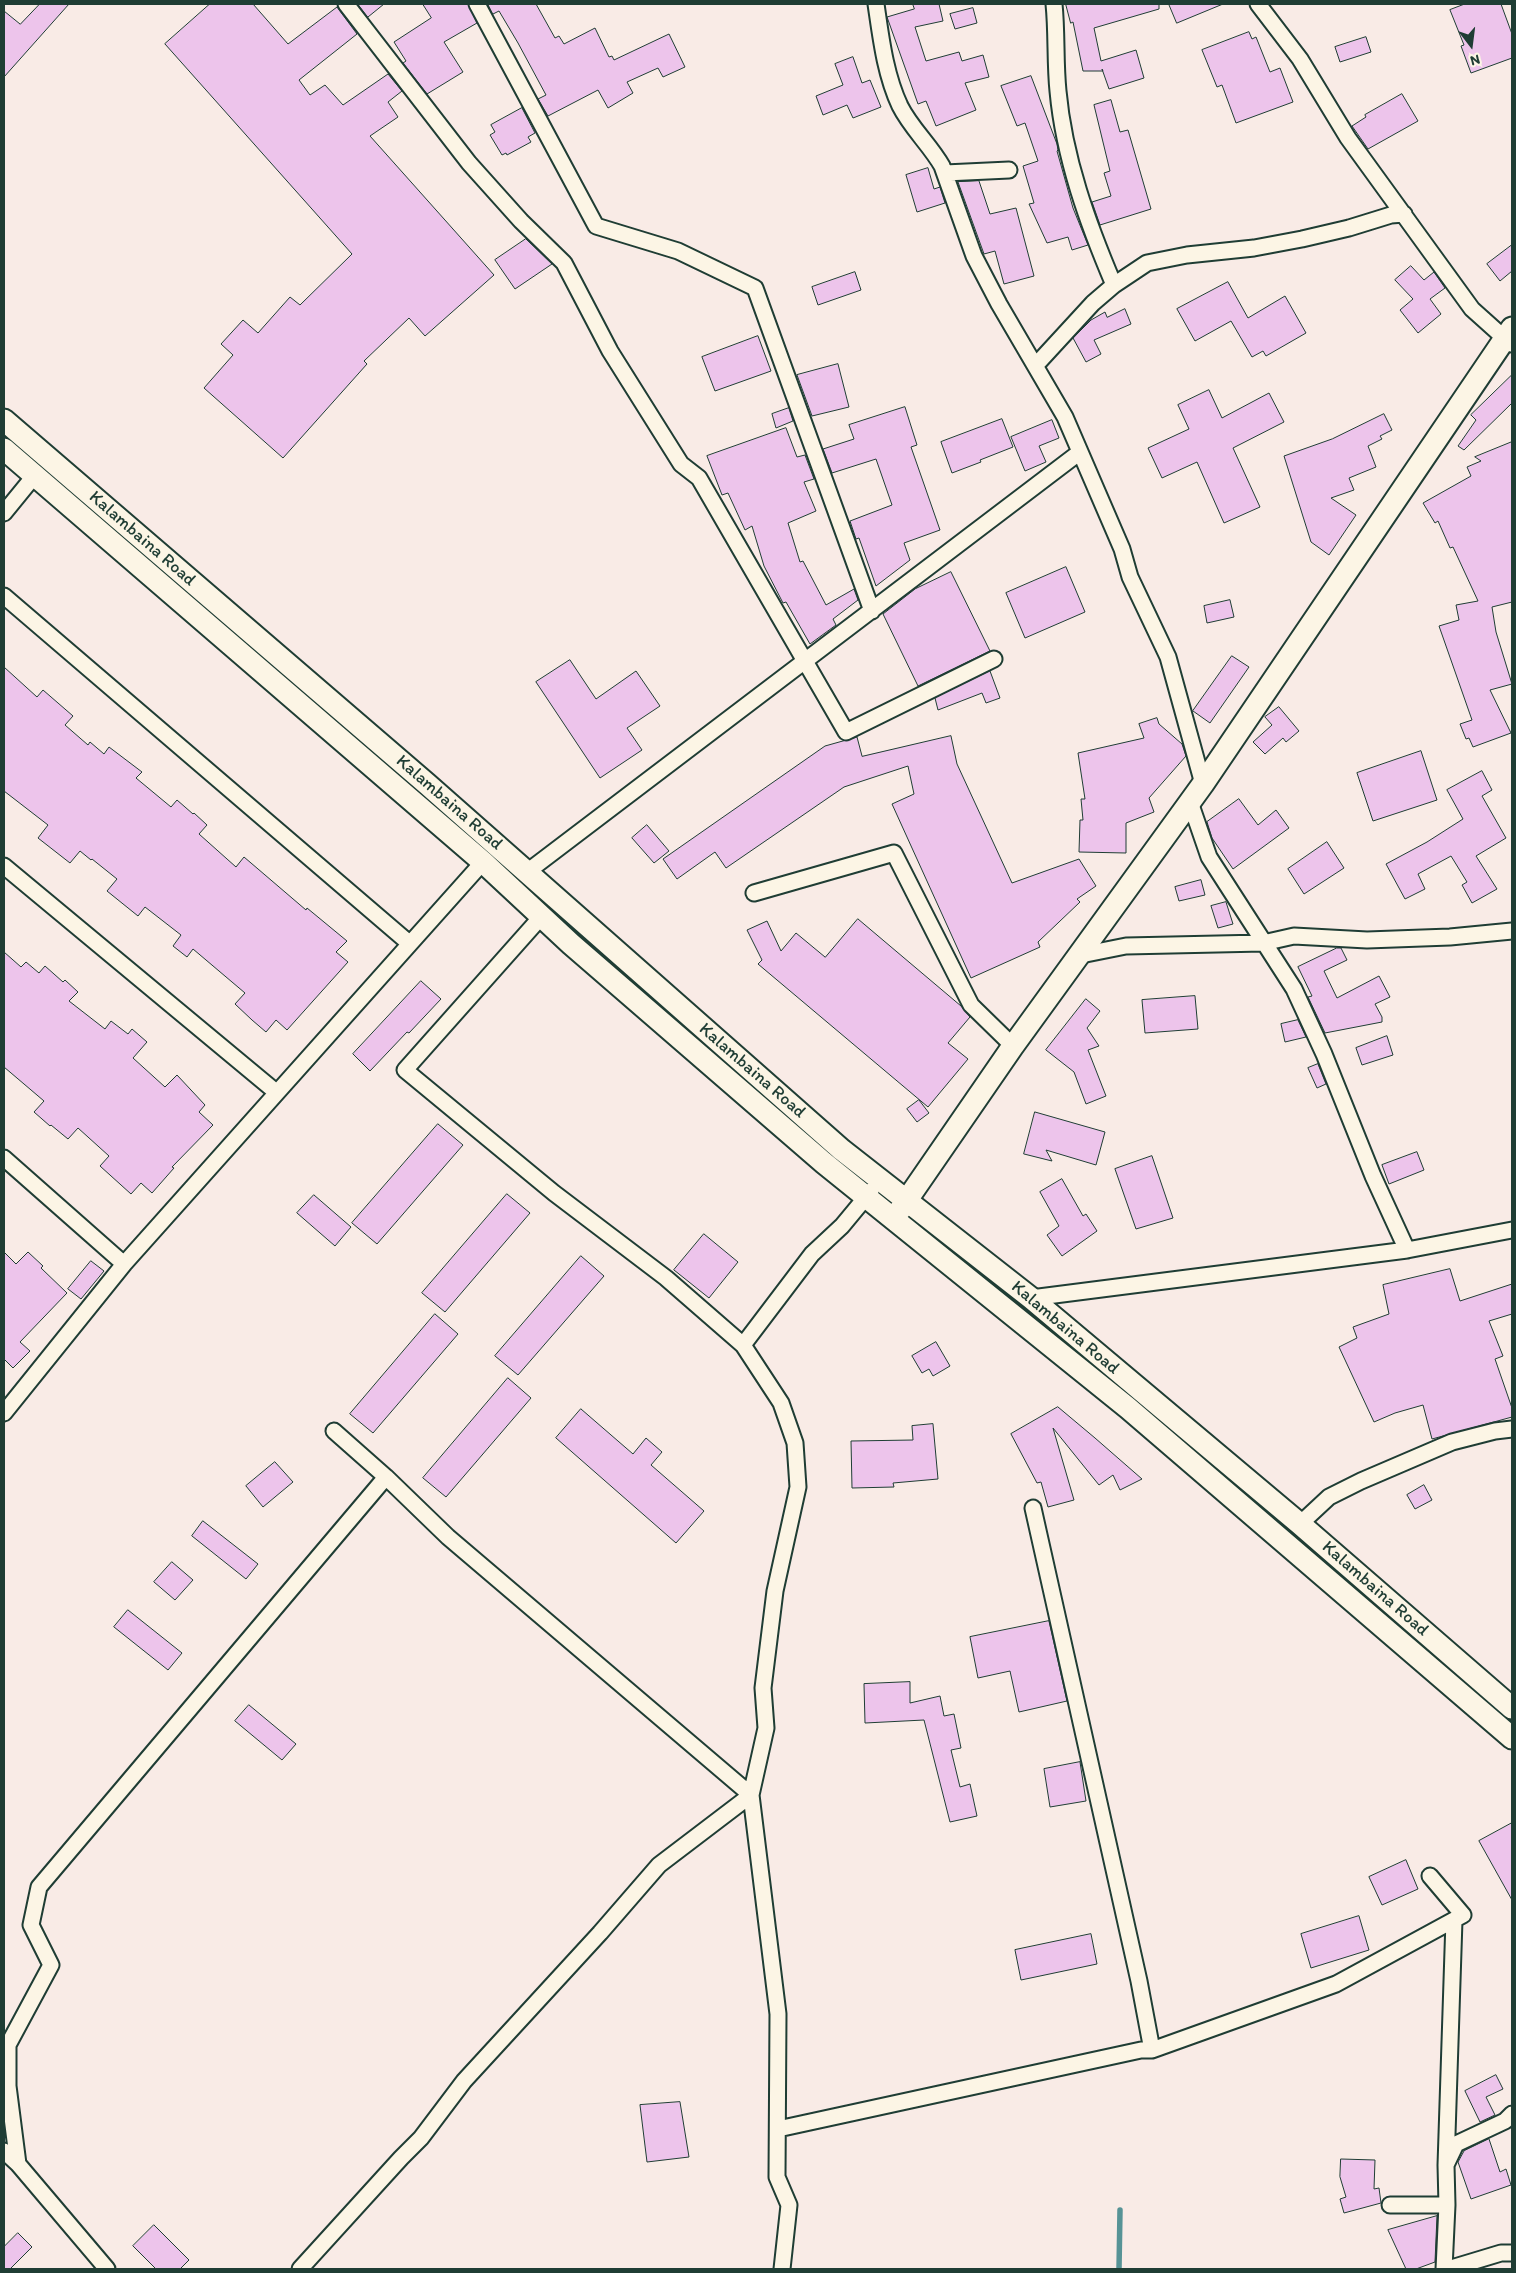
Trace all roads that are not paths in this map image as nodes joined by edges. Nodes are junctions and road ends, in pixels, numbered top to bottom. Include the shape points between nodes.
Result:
1 (346, 4) edge
2 (477, 4) edge
3 (876, 4) edge
4 (1054, 4) edge
5 (1258, 4) edge
6 (1009, 170) dead end
7 (945, 173) junction
8 (1404, 214) junction
9 (1114, 285) junction
10 (1510, 337) edge
11 (1036, 365) junction
12 (4, 420) edge
13 (4, 449) edge
14 (1080, 452) junction
15 (35, 475) junction
16 (4, 513) edge
17 (4, 596) edge
18 (872, 611) junction
19 (994, 659) dead end
20 (805, 662) junction
21 (1203, 784) junction
22 (1190, 802) junction
23 (483, 862) junction
24 (4, 866) edge
25 (527, 872) junction
26 (754, 893) dead end
27 (541, 917) junction
28 (1512, 931) edge
29 (410, 943) junction
30 (1263, 943) junction
31 (1076, 956) junction
32 (1013, 1046) junction
33 (276, 1092) junction
34 (4, 1158) edge
35 (880, 1179) junction
36 (867, 1197) junction
37 (908, 1200) junction
38 (894, 1219) junction
39 (1512, 1230) edge
40 (1407, 1250) junction
41 (124, 1264) junction
42 (1031, 1298) junction
43 (743, 1345) junction
44 (4, 1413) edge
45 (1512, 1429) edge
46 (334, 1431) dead end
47 (386, 1477) junction
48 (1034, 1508) dead end
49 (1300, 1524) junction
50 (1512, 1703) edge
51 (1512, 1738) edge
52 (751, 1795) junction
53 (1430, 1876) dead end
54 (1454, 1920) junction
55 (1152, 2050) junction
56 (1512, 2114) edge
57 (778, 2130) junction
58 (4, 2151) edge
59 (18, 2164) junction
60 (1446, 2165) junction
61 (1390, 2205) dead end
62 (1447, 2205) junction
63 (1512, 2253) edge
64 (108, 2269) edge
65 (300, 2269) edge
66 (782, 2269) edge
67 (1444, 2269) edge
68 (1448, 2269) edge

1 - 20 street via 469,163 521,222 564,263 610,351 681,464 699,478
2 - 18 street via 596,226 678,251 755,288
3 - 7 street via 883,52 900,105 919,136 935,153
4 - 9 street via 1058,92 1068,155
5 - 8 street via 1300,59 1348,138
6 - 7 street
7 - 11 street via 974,256
8 - 9 street via 1302,239 1147,263
8 - 10 street via 1472,309
9 - 11 street
10 - 21 main road
11 - 14 street
12 - 25 main road, Kalambaina Road
13 - 15 main road
14 - 18 street
14 - 21 street via 1122,549 1130,577 1168,657
15 - 16 street
15 - 23 main road
17 - 29 street
18 - 20 street
19 - 20 street via 846,732
20 - 25 street
21 - 22 main road
22 - 30 street via 1209,857
22 - 31 main road
23 - 27 main road
23 - 29 street
24 - 33 street
25 - 35 main road, Kalambaina Road via 842,1150
26 - 32 street via 894,853 971,1005
27 - 36 main road
27 - 43 street via 405,1070 554,1193 666,1278
28 - 30 street via 1368,940 1294,936
29 - 33 street
30 - 31 street via 1126,946
30 - 40 street via 1294,989
31 - 32 main road
32 - 37 main road
33 - 41 street
34 - 41 street
35 - 36 street
35 - 37 main road, Kalambaina Road
36 - 38 main road
36 - 43 street via 812,1254
37 - 38 main road
37 - 42 main road, Kalambaina Road
38 - 51 main road via 1128,1408
39 - 40 street
40 - 42 street
41 - 44 street
42 - 49 main road, Kalambaina Road
43 - 52 street via 781,1403 795,1443 798,1487 775,1591 763,1688 766,1728
45 - 49 street via 1495,1430 1452,1442 1361,1481 1329,1497
46 - 47 street
47 - 52 street via 448,1537
47 - 59 street via 39,1887 31,1925 51,1965 8,2045 8,2086
48 - 55 street
49 - 50 main road, Kalambaina Road
52 - 57 street via 778,2014
52 - 65 street via 660,1865 464,2081 421,2138
53 - 54 street via 1463,1914
54 - 55 street via 1336,1984
54 - 60 street
55 - 57 street
56 - 60 street via 1505,2121 1456,2144
57 - 66 street via 777,2177 789,2205
58 - 59 street
59 - 64 street
60 - 62 street
61 - 62 street
62 - 67 street
63 - 68 street via 1501,2253

